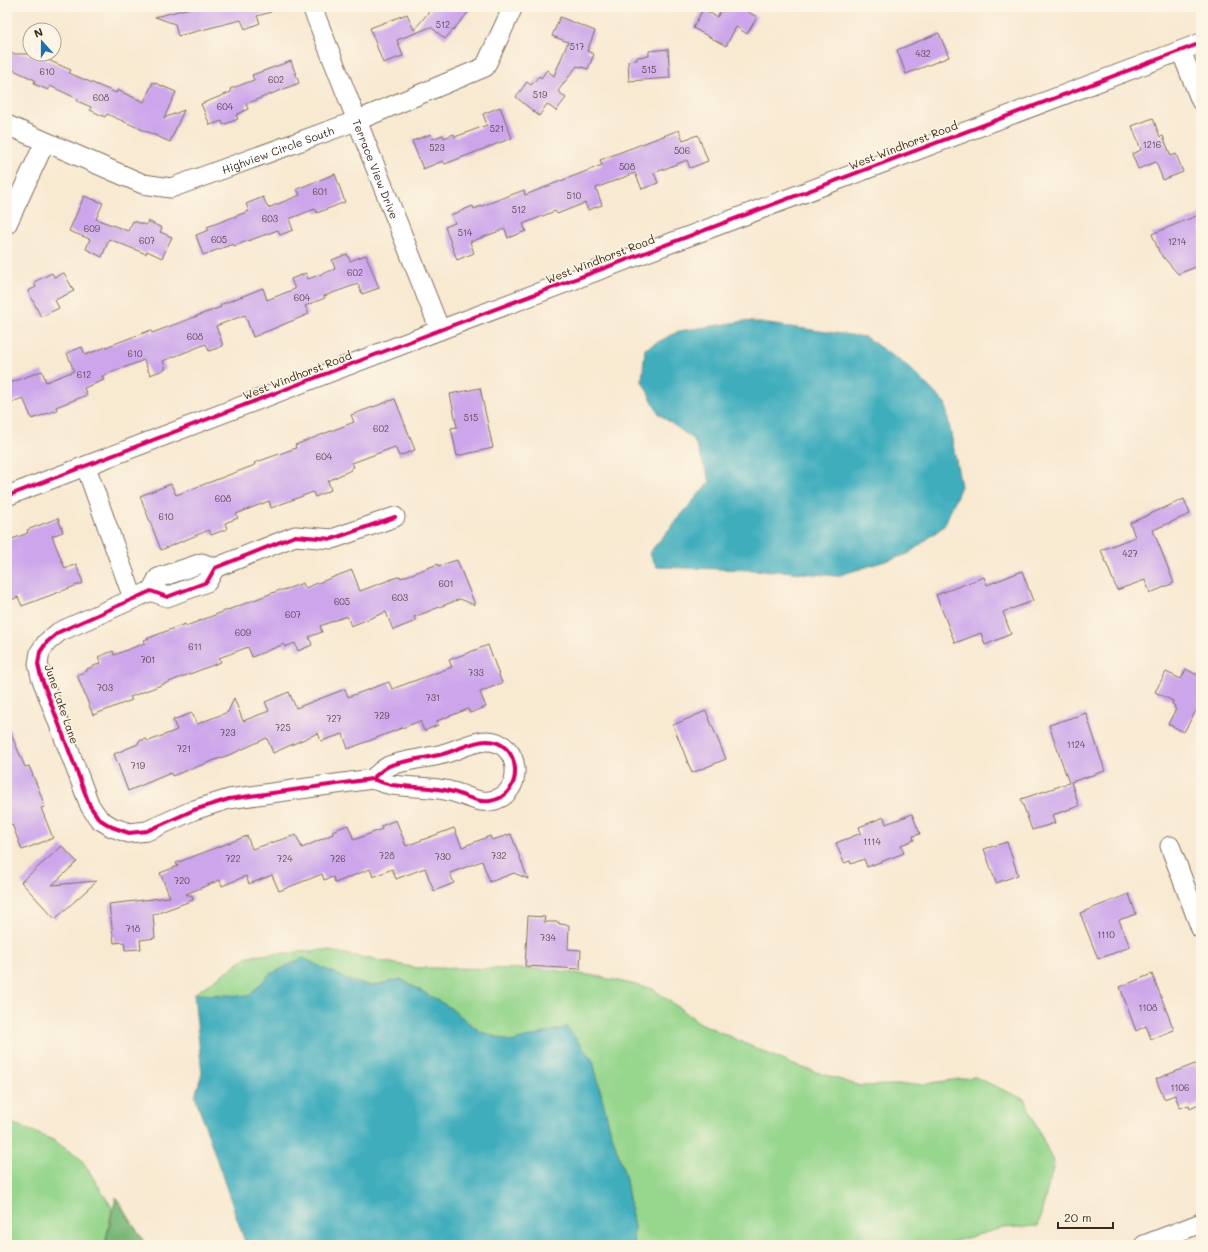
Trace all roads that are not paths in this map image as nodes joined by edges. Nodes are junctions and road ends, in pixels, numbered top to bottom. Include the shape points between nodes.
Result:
1 (312, 7) edge
2 (513, 7) edge
3 (1201, 43) edge
4 (1181, 51) junction
5 (1201, 101) edge
6 (356, 121) junction
7 (7, 125) edge
8 (45, 142) junction
9 (7, 224) edge
10 (440, 330) junction
11 (86, 467) junction
12 (7, 496) edge
13 (395, 517) dead end
14 (134, 598) junction
15 (372, 779) junction
16 (1170, 846) dead end
17 (1201, 929) edge
18 (1201, 1222) edge
19 (1144, 1245) edge

1 - 6 street, Terrace View Drive
2 - 6 street, Highview Circle South via 485,67
3 - 4 street, West Windhorst Road
4 - 5 street
4 - 10 street, West Windhorst Road
6 - 8 street, Highview Circle South via 171,188 142,184
6 - 10 street, Terrace View Drive
7 - 8 street, Highview Circle South
8 - 9 street
10 - 11 street, West Windhorst Road
11 - 12 street, West Windhorst Road
11 - 14 street
13 - 14 street, June Lake Lane via 332,539 295,536 215,568 202,563 158,578 151,591
14 - 15 street, June Lake Lane via 59,632 40,652 38,664 90,806 99,819 129,833 147,831 194,810 229,799
15 - 15 street, June Lake Lane via 392,785 436,787 482,802 500,798 508,792 516,775 516,766 506,748 487,741 389,766
16 - 17 street
18 - 19 street

